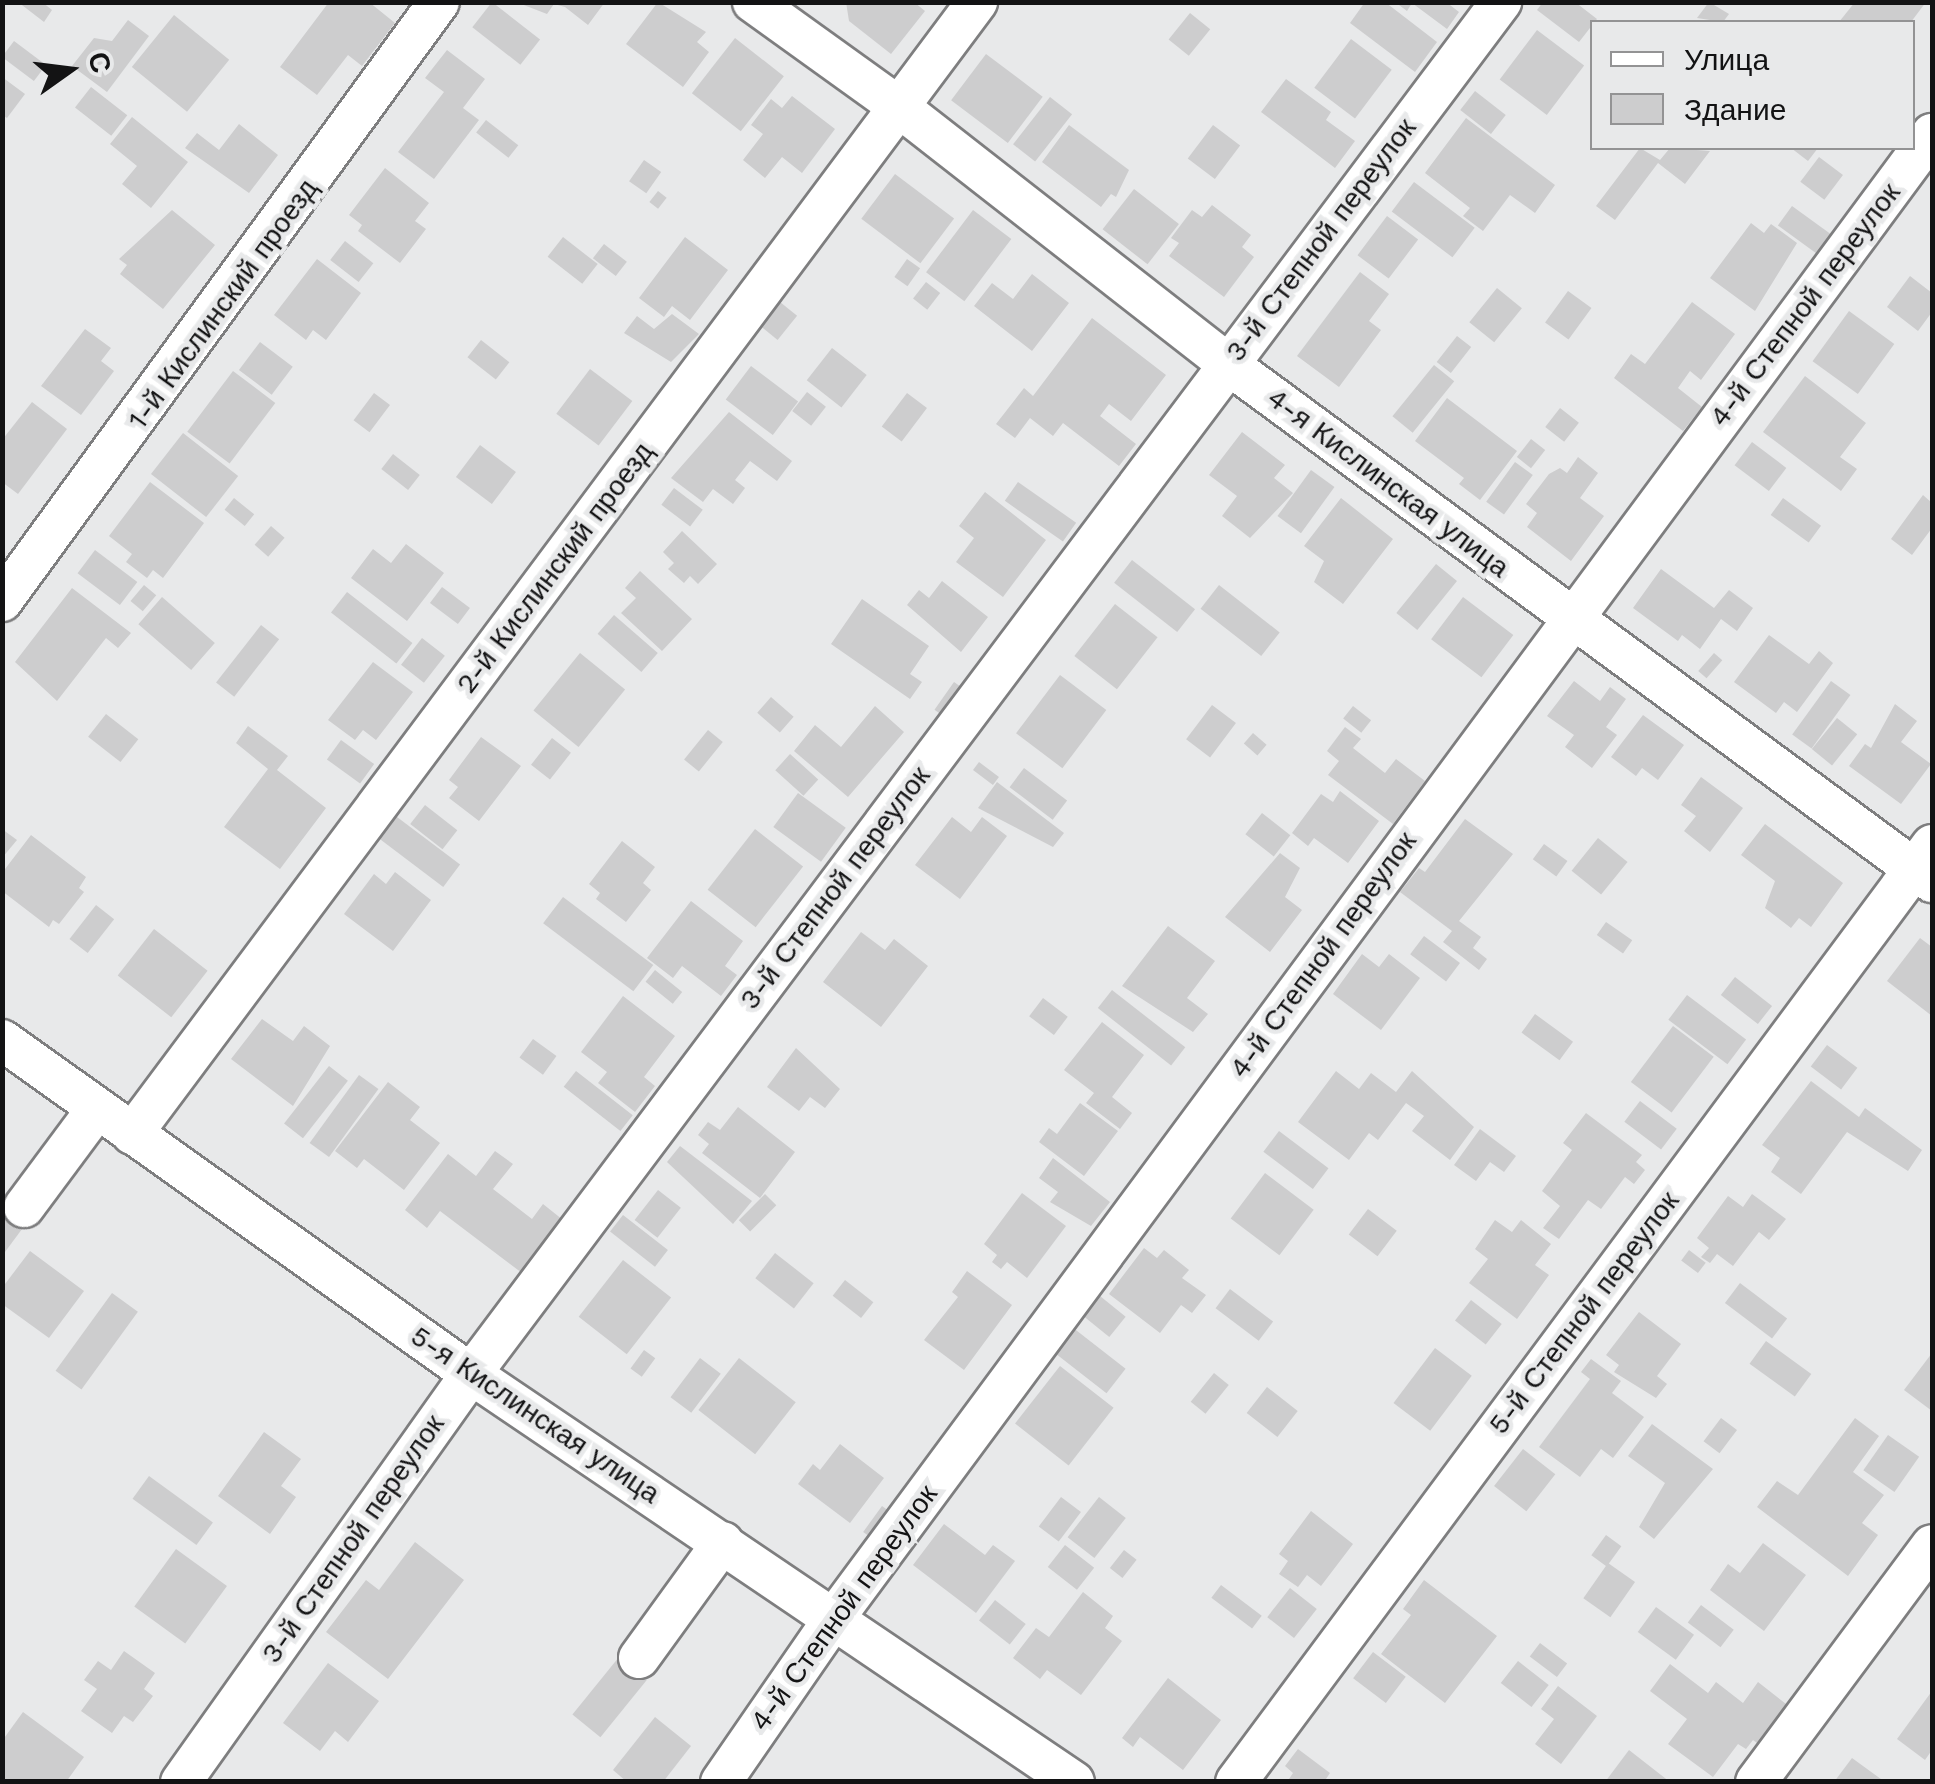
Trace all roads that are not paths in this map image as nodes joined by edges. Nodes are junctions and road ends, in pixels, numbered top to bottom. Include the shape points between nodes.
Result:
1 (438, 2) edge
2 (754, 2) edge
3 (978, 2) edge
4 (1501, 2) edge
5 (899, 107) junction
6 (1932, 134) edge
7 (1228, 364) junction
8 (2, 601) edge
9 (1570, 619) junction
10 (1927, 865) edge
11 (2, 1040) edge
12 (96, 1110) junction
13 (132, 1134) junction
14 (24, 1206) dead end
15 (471, 1374) junction
16 (723, 1542) junction
17 (1932, 1545) edge
18 (835, 1616) junction
19 (638, 1658) dead end
20 (181, 1782) edge
21 (721, 1782) edge
22 (1074, 1782) edge
23 (1236, 1782) edge
24 (1756, 1782) edge

1 - 8 street, 1-й Кислинский проезд
2 - 5 street, 4-я Кислинская улица
3 - 5 street, 2-й Кислинский проезд
4 - 7 street, 3-й Степной переулок
5 - 7 street, 4-я Кислинская улица
5 - 13 street, 2-й Кислинский проезд
6 - 9 street, 4-й Степной переулок
7 - 9 street, 4-я Кислинская улица
7 - 15 street, 3-й Степной переулок
9 - 10 street, 4-я Кислинская улица
9 - 18 street, 4-й Степной переулок
10 - 23 street, 5-й Степной переулок
11 - 12 street, 5-я Кислинская улица
12 - 13 street, 5-я Кислинская улица
12 - 14 street
13 - 15 street, 5-я Кислинская улица
15 - 16 street, 5-я Кислинская улица
15 - 20 street, 3-й Степной переулок
16 - 18 street, 5-я Кислинская улица
16 - 19 street
17 - 24 street
18 - 21 street, 4-й Степной переулок
18 - 22 street, 5-я Кислинская улица

